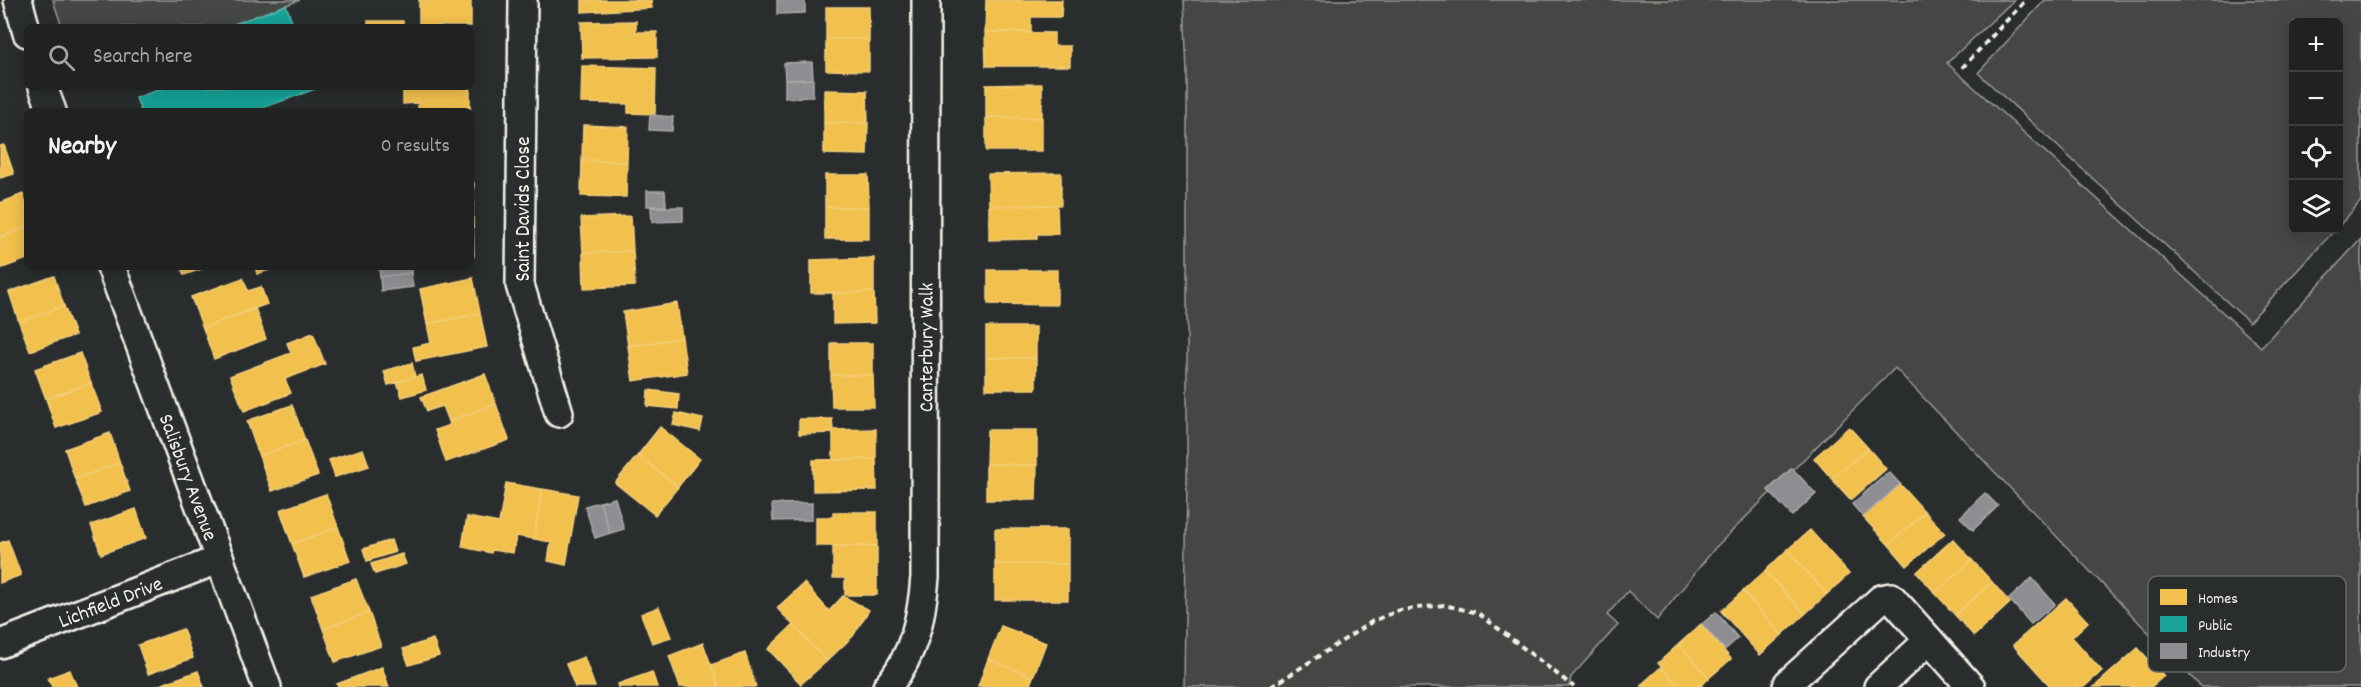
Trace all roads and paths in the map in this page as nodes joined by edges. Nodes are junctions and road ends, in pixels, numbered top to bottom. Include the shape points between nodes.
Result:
1 (18, 0) edge
2 (523, 0) edge
3 (926, 0) edge
4 (2025, 0) edge
5 (25, 24) edge
6 (1962, 68) dead end
7 (44, 90) edge
8 (51, 108) edge
9 (112, 270) edge
10 (559, 413) dead end
11 (220, 559) junction
12 (1929, 640) junction
13 (0, 644) edge
14 (267, 687) edge
15 (887, 687) edge
16 (1270, 687) edge
17 (1574, 687) edge
18 (1787, 687) edge
19 (1878, 687) edge
20 (1971, 687) edge

1 - 5 street
2 - 10 street, Saint Davids Close via 520,285
3 - 15 street, Canterbury Walk via 926,577 923,607 908,656
4 - 6 path
7 - 8 street
9 - 11 street, Salisbury Avenue
11 - 13 street, Lichfield Drive
11 - 14 street, Salisbury Avenue
12 - 18 street via 1891,597 1881,600
12 - 19 street
12 - 20 street
16 - 17 path via 1373,621 1400,610 1444,605 1478,613

